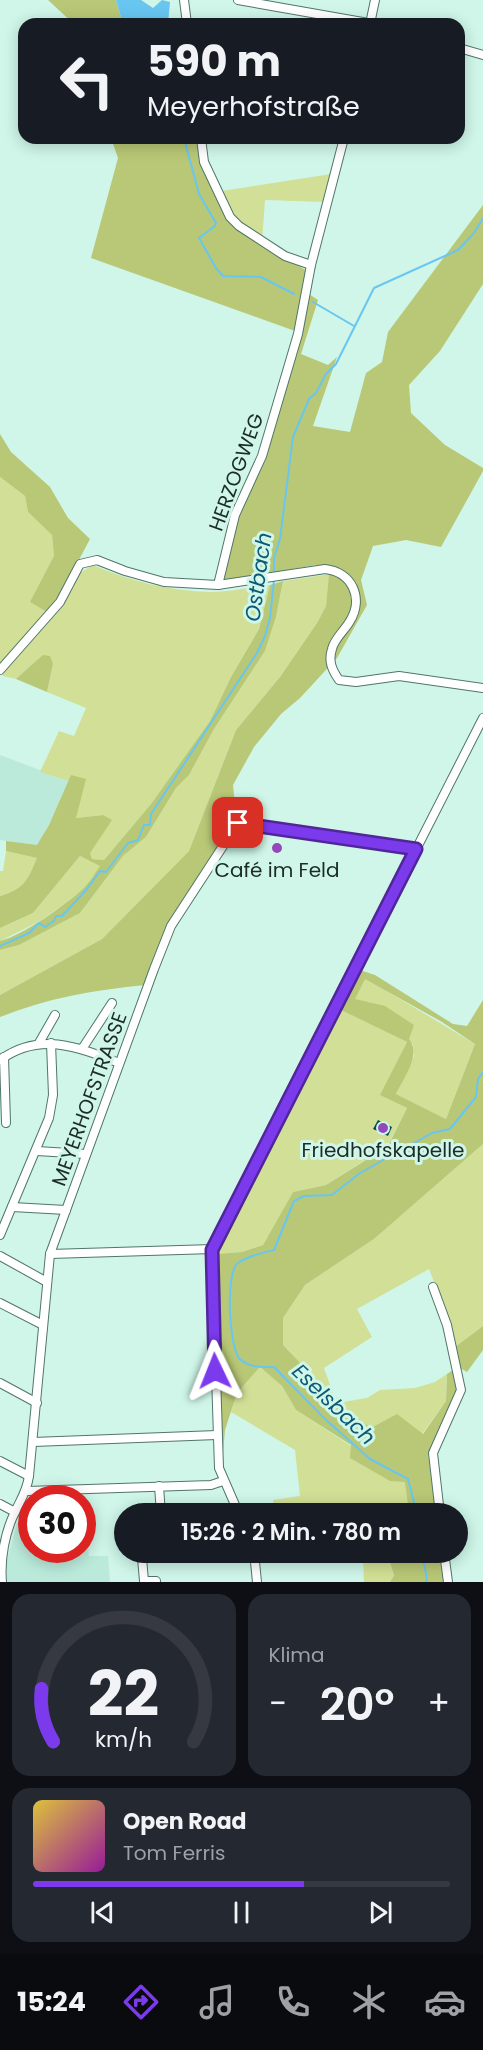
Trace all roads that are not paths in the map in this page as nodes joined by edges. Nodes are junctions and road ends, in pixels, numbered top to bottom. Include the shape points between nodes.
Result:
1 (184, 0) edge
2 (238, 0) edge
3 (375, 0) edge
4 (186, 18) edge
5 (338, 18) edge
6 (373, 18) edge
7 (465, 50) edge
8 (483, 55) edge
9 (202, 144) edge
10 (342, 144) edge
11 (311, 265) junction
12 (218, 585) junction
13 (0, 670) edge
14 (483, 688) edge
15 (483, 718) edge
16 (416, 849) junction
17 (112, 1003) dead end
18 (55, 1015) dead end
19 (39, 1043) junction
20 (51, 1043) junction
21 (82, 1049) junction
22 (2, 1059) edge
23 (119, 1063) junction
24 (6, 1123) dead end
25 (37, 1151) junction
26 (86, 1154) junction
27 (12, 1207) junction
28 (66, 1210) junction
29 (0, 1235) edge
30 (213, 1249) junction
31 (50, 1254) junction
32 (0, 1256) edge
33 (46, 1282) junction
34 (433, 1287) dead end
35 (0, 1303) edge
36 (43, 1325) junction
37 (0, 1383) edge
38 (37, 1402) junction
39 (217, 1436) junction
40 (33, 1442) junction
41 (0, 1461) edge
42 (29, 1476) junction
43 (223, 1481) junction
44 (28, 1485) edge
45 (159, 1486) junction
46 (96, 1488) edge
47 (160, 1503) edge
48 (234, 1503) edge
49 (439, 1503) edge
50 (0, 1504) edge
51 (18, 1507) edge
52 (15, 1512) junction
53 (142, 1563) edge
54 (255, 1563) edge
55 (445, 1563) edge
56 (156, 1581) edge
57 (2, 1582) edge
58 (257, 1582) edge
59 (448, 1582) edge

1 - 4 street
2 - 5 street
3 - 6 street
7 - 8 street
9 - 11 street via 204,162 238,226 285,256
10 - 11 street, HERZOGWEG
11 - 12 street, HERZOGWEG via 298,334 262,456 235,515
12 - 13 street via 164,582 97,560 86,561 80,564 60,602
12 - 14 street via 337,570 353,585 357,605 332,646 332,670 339,680 356,682 389,675
15 - 16 street
16 - 23 street, MEYERHOFSTRASSE via 238,823 171,926
16 - 30 street
17 - 21 street
18 - 19 street
19 - 20 street
19 - 22 street
20 - 21 street
20 - 25 street via 51,1110
21 - 23 street
22 - 24 street
23 - 26 street, MEYERHOFSTRASSE
25 - 26 street
25 - 27 street
26 - 28 street, MEYERHOFSTRASSE
27 - 28 street
27 - 29 street
28 - 31 street, MEYERHOFSTRASSE
30 - 31 street
30 - 39 street
31 - 33 street, MEYERHOFSTRASSE
32 - 33 street
33 - 36 street, MEYERHOFSTRASSE
34 - 49 street via 447,1325 461,1390 433,1453
35 - 36 street
36 - 38 street, MEYERHOFSTRASSE
37 - 38 street
38 - 40 street, MEYERHOFSTRASSE
39 - 40 street
39 - 43 street
40 - 42 street, MEYERHOFSTRASSE
41 - 42 street
42 - 44 street, MEYERHOFSTRASSE
43 - 45 street via 211,1485
43 - 48 street
45 - 46 street
45 - 47 street
50 - 52 street
51 - 52 street, MEYERHOFSTRASSE
52 - 57 street, MEYERHOFSTRASSE via 4,1547
53 - 56 street via 144,1581
54 - 58 street
55 - 59 street

